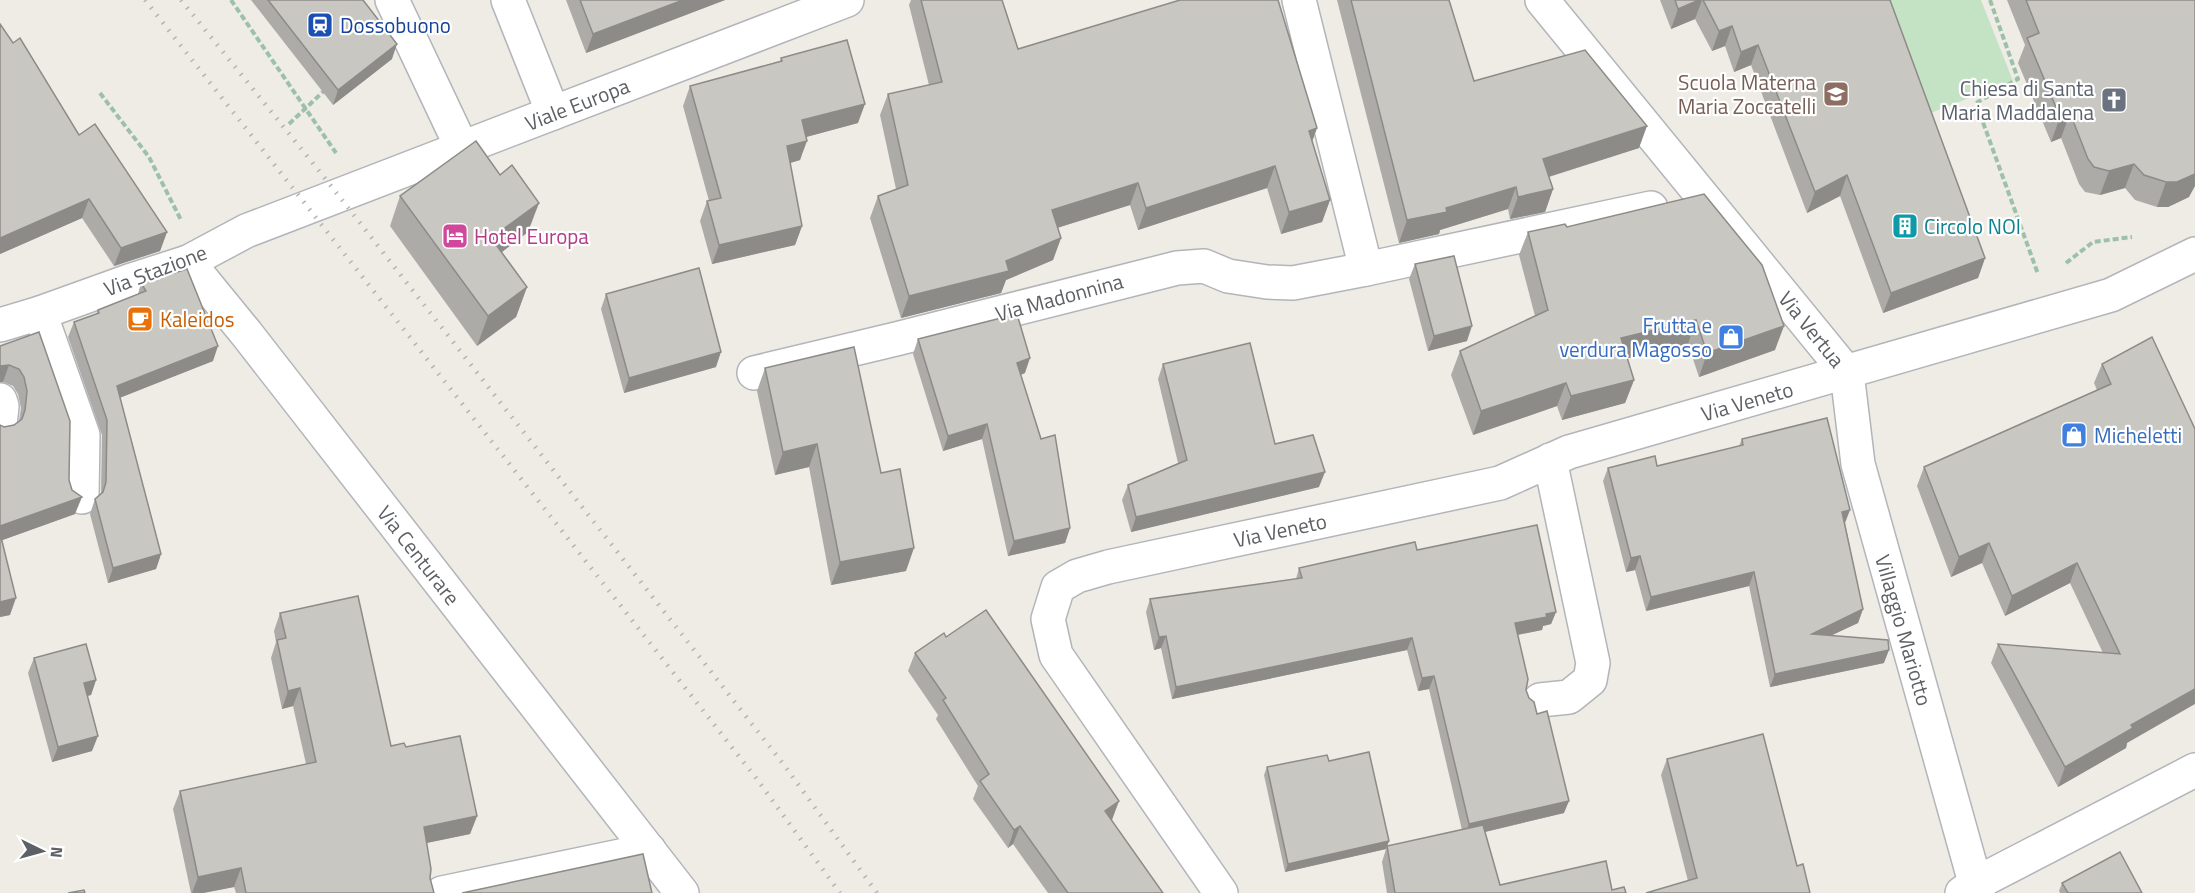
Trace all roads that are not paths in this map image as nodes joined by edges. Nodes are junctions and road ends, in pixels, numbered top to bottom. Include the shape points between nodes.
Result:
1 (392, 0) edge
2 (508, 0) edge
3 (847, 0) edge
4 (1299, 0) edge
5 (1542, 0) edge
6 (553, 113) junction
7 (462, 148) junction
8 (1703, 197) junction
9 (308, 208) joint
10 (2195, 254) edge
11 (188, 262) junction
12 (1366, 269) junction
13 (40, 313) junction
14 (0, 325) edge
15 (754, 373) dead end
16 (1847, 373) junction
17 (0, 400) edge
18 (0, 424) edge
19 (1550, 460) junction
20 (82, 497) edge
21 (1540, 700) dead end
22 (2195, 770) edge
23 (649, 850) junction
24 (1972, 890) edge
25 (442, 893) edge
26 (682, 893) edge
27 (1221, 893) edge

1 - 7 street
2 - 6 street
3 - 6 street, Viale Europa
4 - 12 street
5 - 8 street, Via Vertua
6 - 7 street, Viale Europa
7 - 9 street, Viale Europa
8 - 12 street, Via Madonnina
8 - 16 street, Via Vertua
9 - 11 street, Via Stazione via 246,231
10 - 16 street, Via Vertua via 2111,296
11 - 13 street, Via Stazione
11 - 23 street, Via Centurare
12 - 15 street, Via Madonnina via 1293,283 1228,276 1204,266 1178,268
13 - 14 street, Via Stazione
13 - 20 street via 83,435
16 - 19 street, Via Veneto
16 - 24 street, Villaggio Mariotto via 1858,464
17 - 18 street
19 - 21 street via 1593,663 1590,680 1569,697
19 - 27 street, Via Veneto via 1500,483 1108,567 1077,576 1059,587 1048,619 1056,655
22 - 24 street, Villaggio Mariotto
23 - 25 street
23 - 26 street, Via Centurare

